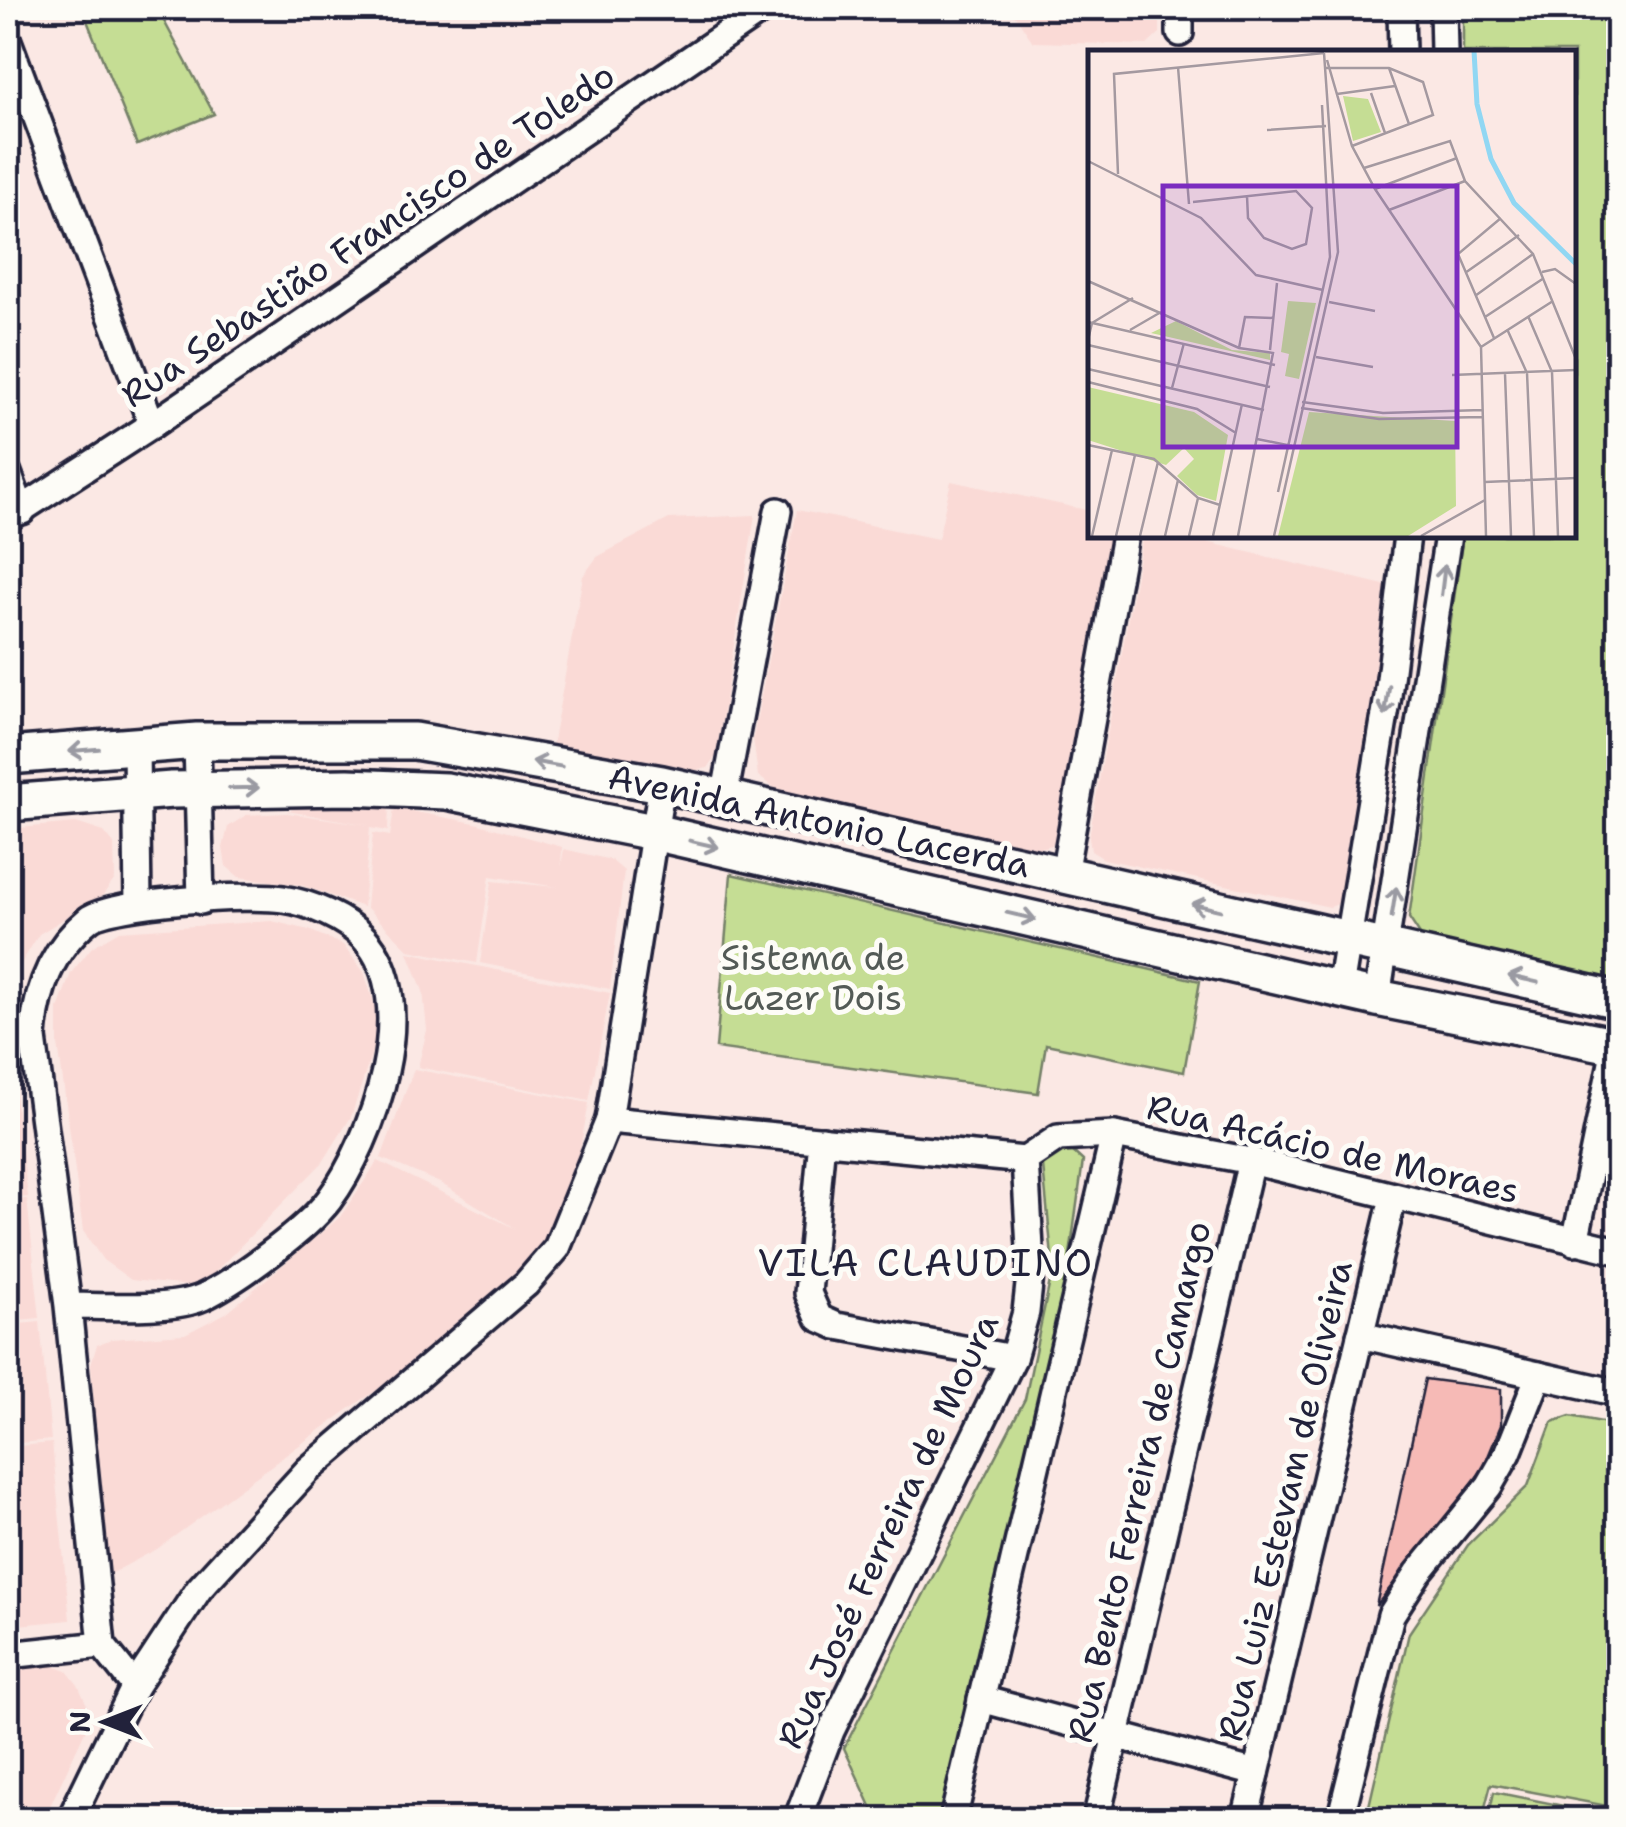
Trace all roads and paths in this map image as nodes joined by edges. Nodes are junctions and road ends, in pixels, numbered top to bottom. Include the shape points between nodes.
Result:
1 (766, 8) edge
2 (1400, 8) edge
3 (1443, 8) edge
4 (8, 41) edge
5 (1402, 50) edge
6 (1444, 50) edge
7 (152, 425) junction
8 (8, 472) edge
9 (778, 510) dead end
10 (15, 514) edge
11 (1124, 538) edge
12 (1408, 538) edge
13 (1448, 538) edge
14 (197, 741) junction
15 (136, 746) junction
16 (8, 756) edge
17 (662, 784) junction
18 (198, 789) junction
19 (137, 792) junction
20 (724, 798) junction
21 (8, 803) edge
22 (652, 832) junction
23 (1064, 874) junction
24 (201, 901) junction
25 (138, 904) junction
26 (1349, 940) junction
27 (1386, 948) junction
28 (1340, 988) junction
29 (1377, 998) junction
30 (1618, 1000) edge
31 (1618, 1041) edge
32 (608, 1120) junction
33 (1114, 1134) junction
34 (822, 1140) junction
35 (1029, 1156) junction
36 (1250, 1162) junction
37 (1393, 1198) junction
38 (1575, 1242) junction
39 (1618, 1251) edge
40 (68, 1306) junction
41 (1360, 1336) junction
42 (1013, 1358) junction
43 (1539, 1375) junction
44 (1618, 1392) edge
45 (102, 1645) junction
46 (8, 1655) edge
47 (135, 1686) junction
48 (981, 1699) junction
49 (1115, 1734) junction
50 (1256, 1774) junction
51 (70, 1820) edge
52 (796, 1820) edge
53 (953, 1820) edge
54 (1096, 1820) edge
55 (1245, 1820) edge
56 (1340, 1820) edge

1 - 7 street, Rua Sebastião Francisco de Toledo
2 - 5 street
3 - 6 street
4 - 7 street
7 - 10 street, Rua Sebastião Francisco de Toledo
8 - 10 street
9 - 20 street
11 - 23 street
12 -> 26 street
27 -> 13 street
14 - 15 main road, Avenida Antonio Lacerda
17 -> 14 main road, Avenida Antonio Lacerda via 415,741
14 - 18 street
15 -> 16 main road, Avenida Antonio Lacerda
15 - 19 street
17 - 20 main road, Avenida Antonio Lacerda
17 - 22 street
18 - 19 main road, Avenida Antonio Lacerda
18 -> 22 main road, Avenida Antonio Lacerda via 446,791
18 - 24 street
19 - 21 main road, Avenida Antonio Lacerda
19 - 25 street
20 - 23 main road, Avenida Antonio Lacerda
22 -> 28 main road, Avenida Antonio Lacerda
22 - 32 street
26 -> 23 main road, Avenida Antonio Lacerda
24 - 25 street
24 - 40 street via 282,898 332,915 364,938 379,961 393,1024 366,1138 328,1202 245,1272 199,1299
25 - 40 street via 92,916 57,952 36,1000 34,1038
26 - 27 main road, Avenida Antonio Lacerda
26 - 28 street
27 - 29 street
30 -> 27 main road, Avenida Antonio Lacerda
28 - 29 main road, Avenida Antonio Lacerda
29 - 31 main road, Avenida Antonio Lacerda
31 - 38 street
32 - 34 street
32 - 47 street via 556,1248 526,1284 308,1470 199,1589
33 - 35 street, Rua Acácio de Moraes via 1058,1138
33 - 36 street, Rua Acácio de Moraes
33 - 48 street
34 - 35 street
34 - 42 street via 808,1293 819,1318
35 - 42 street, Rua José Ferreira de Moura via 1031,1266
36 - 37 street, Rua Acácio de Moraes
36 - 49 street, Rua Bento Ferreira de Camargo
37 - 38 street, Rua Acácio de Moraes
37 - 41 street, Rua Luiz Estevam de Oliveira
38 - 39 street, Rua Acácio de Moraes
40 - 45 street
41 - 43 street
41 - 50 street, Rua Luiz Estevam de Oliveira
42 - 52 street, Rua José Ferreira de Moura via 831,1731
43 - 44 street
43 - 56 street via 1508,1454 1391,1615
45 - 46 street
45 - 47 street
47 - 51 street
48 - 49 street
48 - 53 street
49 - 50 street
49 - 54 street, Rua Bento Ferreira de Camargo
50 - 55 street, Rua Luiz Estevam de Oliveira

